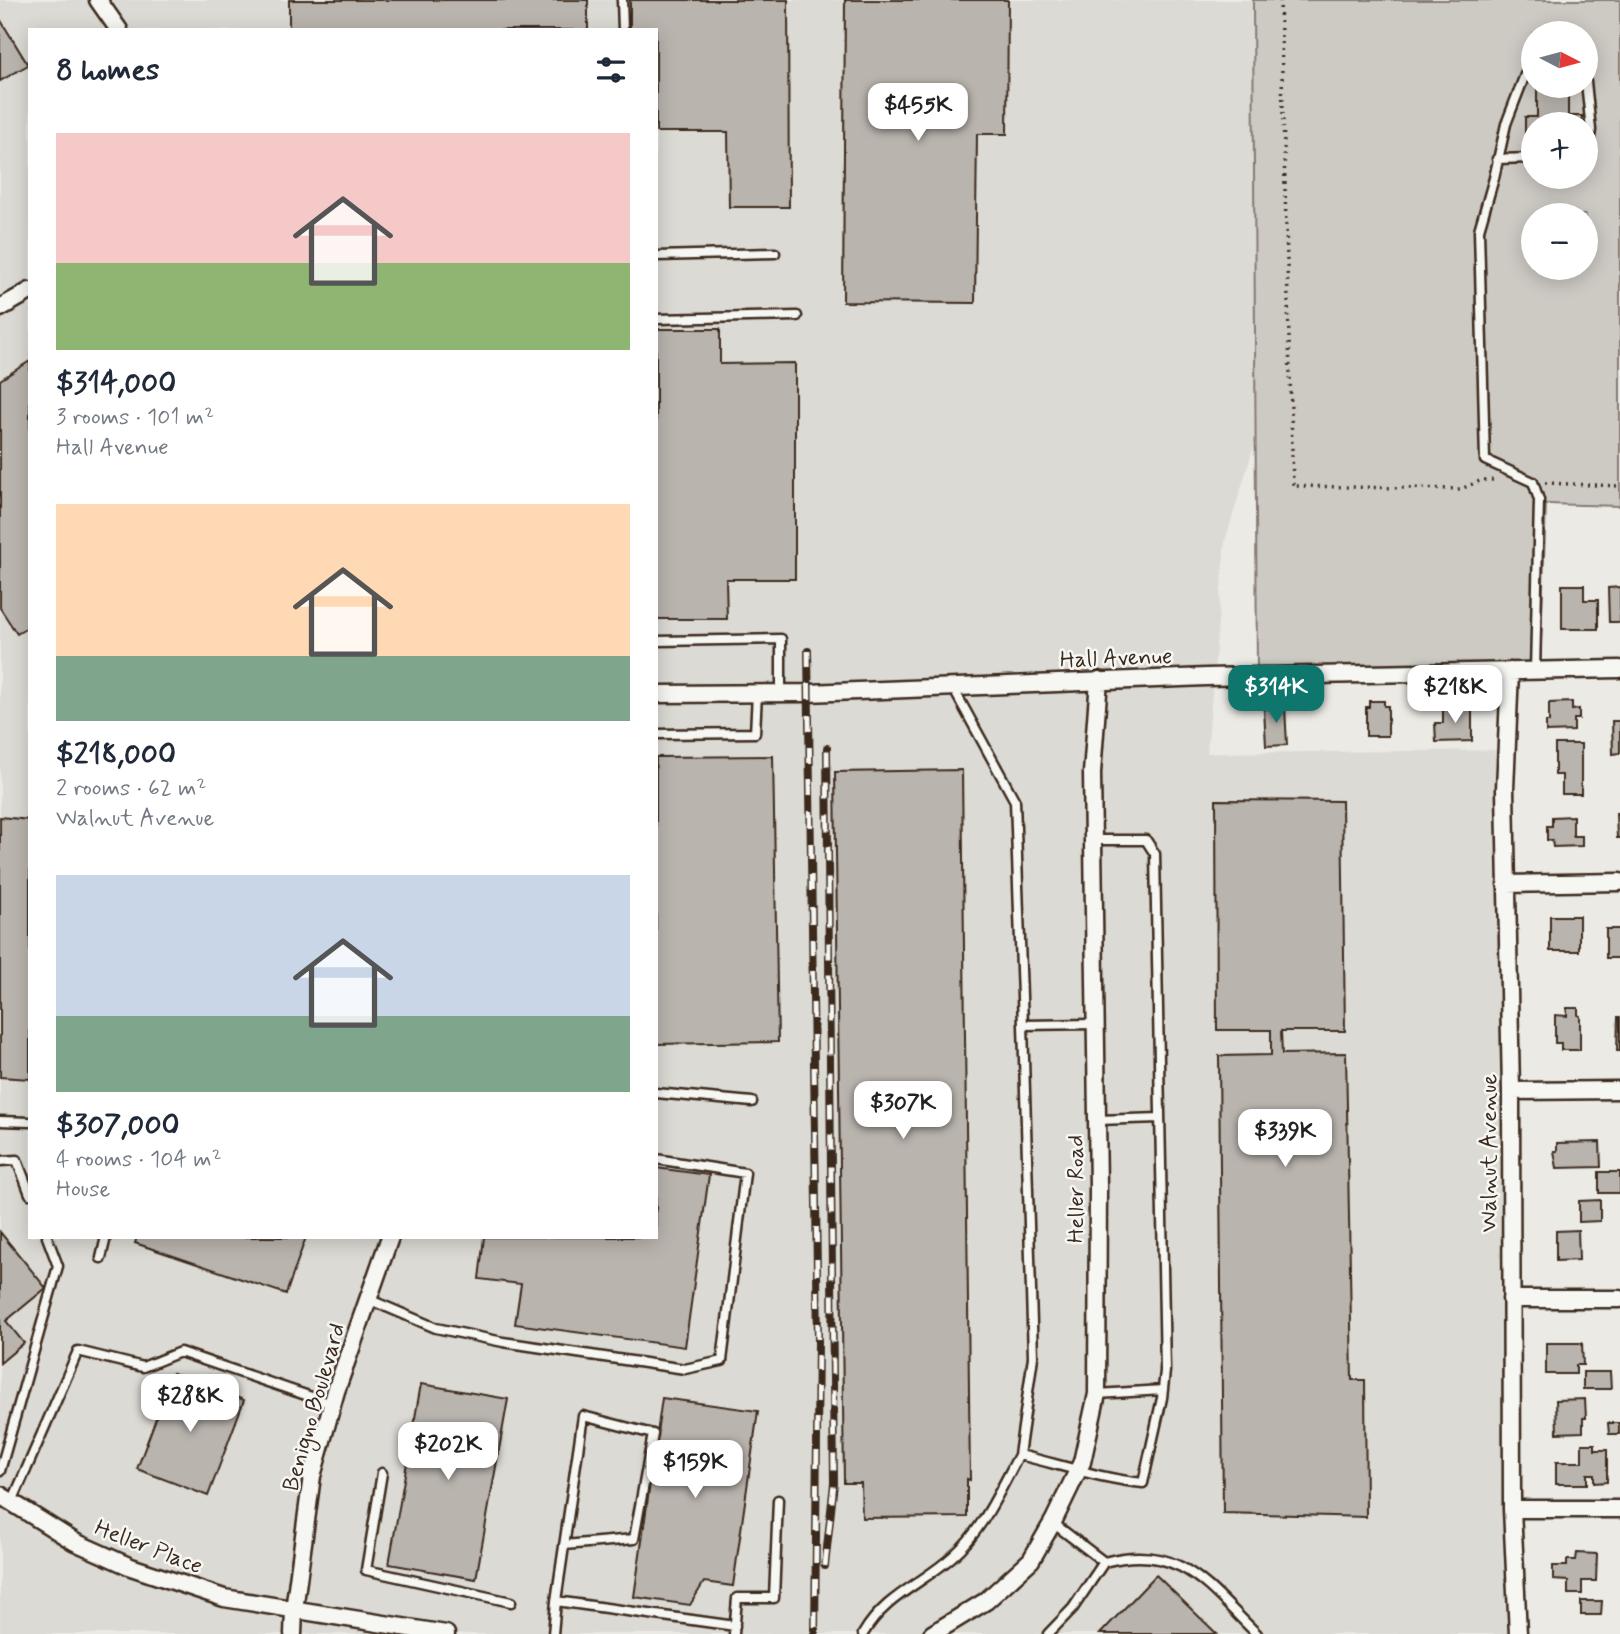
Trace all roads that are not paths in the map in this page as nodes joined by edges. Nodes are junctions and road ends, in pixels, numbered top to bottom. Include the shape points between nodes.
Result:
1 (98, 0) edge
2 (622, 0) edge
3 (118, 28) edge
4 (623, 28) edge
5 (1521, 82) edge
6 (1521, 158) edge
7 (1497, 159) junction
8 (775, 253) dead end
9 (658, 256) edge
10 (28, 292) edge
11 (0, 308) edge
12 (796, 316) dead end
13 (658, 319) edge
14 (658, 640) edge
15 (1620, 669) edge
16 (1510, 671) junction
17 (1535, 671) junction
18 (1099, 680) junction
19 (952, 686) junction
20 (757, 693) junction
21 (781, 693) junction
22 (658, 694) edge
23 (658, 734) edge
24 (1093, 840) junction
25 (1620, 882) edge
26 (1506, 884) junction
27 (1096, 1024) junction
28 (1023, 1025) junction
29 (1620, 1090) edge
30 (1511, 1091) junction
31 (658, 1093) edge
32 (752, 1102) dead end
33 (1160, 1118) junction
34 (1097, 1120) junction
35 (0, 1121) edge
36 (28, 1122) edge
37 (658, 1159) edge
38 (0, 1161) edge
39 (28, 1189) edge
40 (48, 1239) edge
41 (105, 1239) edge
42 (389, 1239) edge
43 (100, 1258) dead end
44 (368, 1299) junction
45 (1511, 1299) junction
46 (1620, 1299) edge
47 (1163, 1390) junction
48 (1097, 1394) junction
49 (332, 1404) junction
50 (1018, 1455) junction
51 (0, 1471) edge
52 (1077, 1472) junction
53 (382, 1473) dead end
54 (6, 1499) edge
55 (778, 1500) dead end
56 (1512, 1509) junction
57 (1620, 1509) edge
58 (1053, 1523) junction
59 (564, 1545) junction
60 (1104, 1562) junction
61 (556, 1601) junction
62 (510, 1602) dead end
63 (294, 1610) junction
64 (735, 1630) edge
65 (293, 1634) edge
66 (446, 1634) edge
67 (553, 1634) edge
68 (863, 1634) edge
69 (932, 1634) edge
70 (1048, 1634) edge
71 (1257, 1634) edge
72 (1518, 1634) edge

1 - 3 street
2 - 4 lane
5 - 7 lane
6 - 7 lane
7 - 17 lane via 1479,230 1486,460 1533,482 1539,500
8 - 9 lane
10 - 11 street
12 - 13 lane
14 - 21 lane via 781,639
15 - 17 street, Hall Avenue
16 - 17 street, Hall Avenue
16 - 18 street, Hall Avenue
16 - 26 street, Walnut Avenue via 1504,789
18 - 19 street, Hall Avenue
18 - 24 street, Heller Road via 1092,773
19 - 21 street, Hall Avenue
19 - 28 lane via 1015,801
20 - 21 street, Hall Avenue
20 - 22 street, Hall Avenue
20 - 23 lane via 755,733
24 - 27 street, Heller Road
24 - 33 lane via 1146,840 1155,854
25 - 26 street
26 - 30 street, Walnut Avenue
27 - 28 lane
27 - 34 street, Heller Road
28 - 50 lane via 1033,1357
29 - 30 street
30 - 45 street, Walnut Avenue
31 - 32 lane
33 - 34 lane
33 - 47 lane
34 - 48 street, Heller Road
35 - 36 lane
37 - 44 lane via 745,1173 722,1361 685,1369 503,1342 436,1328
38 - 39 lane via 17,1160
40 - 51 lane via 58,1265
41 - 43 lane
42 - 44 street, Benigno Boulevard
44 - 49 street, Benigno Boulevard
45 - 46 street
45 - 56 street, Walnut Avenue
47 - 48 lane
47 - 52 lane via 1143,1483
48 - 52 street, Heller Road
49 - 54 lane via 180,1352 143,1367 78,1351
49 - 63 street, Benigno Boulevard via 312,1476
50 - 52 lane
50 - 68 lane via 981,1523 954,1556 886,1604
52 - 58 street, Heller Road
53 - 62 lane via 366,1570
54 - 63 street, Heller Place via 75,1542 131,1567 224,1598
55 - 64 lane via 774,1598 737,1598
56 - 57 street
56 - 72 street, Walnut Avenue
58 - 60 lane
58 - 69 street, Heller Road via 1031,1560 986,1601
59 - 59 lane via 583,1416 653,1434 634,1539
59 - 61 lane
60 - 70 lane via 1073,1608
60 - 71 lane via 1127,1556 1183,1566
61 - 64 lane
61 - 67 lane
63 - 65 street, Benigno Boulevard
63 - 66 street

